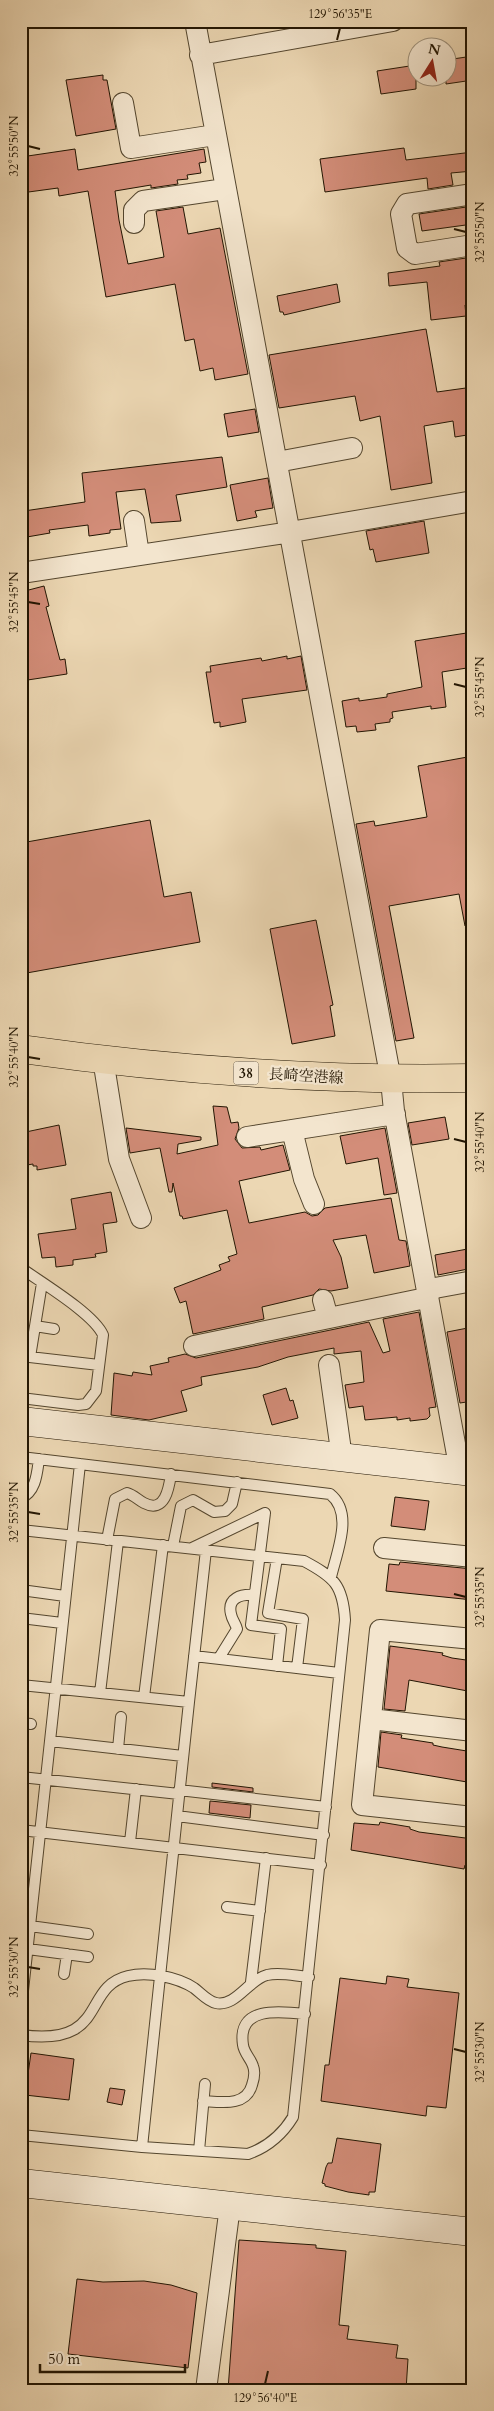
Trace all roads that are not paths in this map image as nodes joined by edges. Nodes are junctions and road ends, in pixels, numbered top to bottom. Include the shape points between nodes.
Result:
1 (194, 21) edge
2 (393, 21) edge
3 (200, 55) junction
4 (123, 103) dead end
5 (215, 135) junction
6 (225, 189) junction
7 (473, 194) edge
8 (134, 223) dead end
9 (473, 245) edge
10 (352, 448) dead end
11 (277, 462) junction
12 (473, 501) edge
13 (134, 521) dead end
14 (291, 532) junction
15 (139, 555) junction
16 (21, 573) edge
17 (21, 1049) edge
18 (103, 1059) junction
19 (473, 1078) edge
20 (391, 1080) junction
21 (395, 1114) junction
22 (292, 1130) junction
23 (247, 1137) dead end
24 (314, 1204) dead end
25 (141, 1218) dead end
26 (21, 1268) edge
27 (473, 1281) edge
28 (42, 1283) junction
29 (429, 1293) junction
30 (35, 1326) junction
31 (54, 1329) dead end
32 (194, 1346) dead end
33 (26, 1356) edge
34 (99, 1365) junction
35 (329, 1365) dead end
36 (21, 1398) edge
37 (21, 1421) edge
38 (21, 1457) edge
39 (342, 1458) junction
40 (39, 1459) junction
41 (80, 1464) junction
42 (466, 1472) edge
43 (171, 1474) junction
44 (237, 1482) junction
45 (21, 1498) edge
46 (21, 1530) edge
47 (73, 1536) junction
48 (113, 1540) junction
49 (168, 1546) junction
50 (192, 1548) junction
51 (384, 1548) dead end
52 (206, 1550) junction
53 (258, 1556) junction
54 (473, 1557) edge
55 (277, 1558) junction
56 (331, 1577) junction
57 (21, 1590) edge
58 (254, 1595) junction
59 (65, 1596) junction
60 (21, 1618) edge
61 (62, 1623) junction
62 (473, 1640) edge
63 (194, 1656) junction
64 (219, 1658) junction
65 (276, 1666) junction
66 (297, 1668) junction
67 (339, 1673) junction
68 (21, 1685) edge
69 (55, 1688) junction
70 (100, 1693) junction
71 (144, 1697) junction
72 (189, 1702) junction
73 (121, 1717) dead end
74 (371, 1719) junction
75 (473, 1730) edge
76 (50, 1741) junction
77 (118, 1749) junction
78 (183, 1756) junction
79 (21, 1777) edge
80 (46, 1779) junction
81 (136, 1789) junction
82 (179, 1792) junction
83 (326, 1807) junction
84 (177, 1816) junction
85 (473, 1816) edge
86 (21, 1830) edge
87 (40, 1832) junction
88 (324, 1835) junction
89 (130, 1842) junction
90 (173, 1847) junction
91 (266, 1858) junction
92 (321, 1865) junction
93 (227, 1907) dead end
94 (260, 1911) junction
95 (26, 1913) edge
96 (30, 1926) junction
97 (88, 1934) dead end
98 (25, 1950) edge
99 (67, 1954) junction
100 (88, 1957) dead end
101 (64, 1974) dead end
102 (160, 1977) junction
103 (308, 1977) junction
104 (23, 1982) edge
105 (251, 1982) junction
106 (21, 2010) edge
107 (304, 2014) junction
108 (21, 2035) edge
109 (205, 2084) dead end
110 (203, 2101) junction
111 (21, 2135) edge
112 (142, 2147) junction
113 (198, 2151) junction
114 (21, 2184) edge
115 (230, 2206) junction
116 (473, 2232) edge
117 (206, 2390) edge

1 - 3 street
2 - 3 street
3 - 5 street
4 - 5 street via 131,148
5 - 6 street
6 - 8 street via 144,201 134,210
6 - 11 street
7 - 9 street via 407,204 401,214 407,248 415,254
10 - 11 street
11 - 14 street
12 - 14 street
13 - 15 street
14 - 15 street
14 - 20 street
15 - 16 street
17 - 18 main road, 長崎空港線 / 38
18 - 20 main road, 長崎空港線 / 38 via 246,1073
18 - 25 street via 119,1159
19 - 20 main road, 長崎空港線 / 38
20 - 21 street
21 - 22 street
21 - 29 street
22 - 23 street
22 - 24 street
26 - 28 lane
27 - 29 street via 435,1288
28 - 30 lane
28 - 34 lane via 100,1328 103,1336
29 - 32 street via 421,1299 325,1309
29 - 42 street
30 - 31 lane
30 - 33 lane
33 - 34 lane
34 - 36 lane via 96,1391 86,1404
35 - 39 street
37 - 39 street
38 - 40 lane
39 - 42 street
40 - 41 lane
40 - 45 lane via 33,1485
41 - 43 lane
41 - 47 lane
43 - 44 lane
43 - 48 lane via 169,1490 159,1504 149,1505 127,1493 115,1499
44 - 49 lane via 232,1504 225,1511 214,1512 193,1500 181,1506
44 - 56 lane via 321,1492 338,1500 342,1524
46 - 47 lane
47 - 48 lane
47 - 59 lane
48 - 49 lane
48 - 70 lane
49 - 50 lane
49 - 71 lane
50 - 52 lane
50 - 53 lane via 264,1513
51 - 54 street
52 - 53 lane
52 - 63 lane
53 - 55 lane
53 - 58 lane
55 - 56 lane via 304,1561
55 - 66 lane via 268,1613 303,1619
56 - 67 lane via 344,1599
57 - 59 lane
58 - 64 lane via 241,1595 233,1600 230,1611 237,1630
58 - 65 lane via 251,1625 281,1629
59 - 61 lane
60 - 61 lane
61 - 69 lane
62 - 74 street via 380,1630
63 - 64 lane
63 - 72 lane
64 - 65 lane
65 - 66 lane
66 - 67 lane
67 - 83 lane
68 - 69 lane
69 - 70 lane
69 - 76 lane
70 - 71 lane
71 - 72 lane
72 - 78 lane
73 - 77 lane
74 - 75 street
74 - 85 street via 362,1804
76 - 77 lane
76 - 80 lane
77 - 78 lane
78 - 82 lane
79 - 80 lane
80 - 81 lane
80 - 87 lane
81 - 82 lane
81 - 89 lane
82 - 83 lane
82 - 84 lane
83 - 88 lane
84 - 88 lane
84 - 90 lane
86 - 87 lane
87 - 89 lane
87 - 95 lane
88 - 92 lane
89 - 90 lane
90 - 91 lane
90 - 102 lane
91 - 92 lane
91 - 94 lane
92 - 103 lane
93 - 94 lane
94 - 105 lane
95 - 96 lane
96 - 97 lane
96 - 98 lane
98 - 99 lane
98 - 104 lane
99 - 100 lane
99 - 101 lane
102 - 105 lane via 181,1982 216,2003 228,2002
102 - 108 lane via 136,1975 119,1979 106,1991 87,2019 69,2034 52,2038
102 - 112 lane
103 - 105 lane via 279,1974
103 - 107 lane
104 - 106 lane
107 - 110 lane via 280,2011 254,2016 242,2035 243,2048 254,2067 251,2089 242,2099 228,2103
107 - 113 lane via 293,2117 284,2130 263,2148 248,2154
109 - 110 lane
110 - 113 lane
111 - 112 lane
112 - 113 lane
114 - 115 street
115 - 116 street
115 - 117 street

